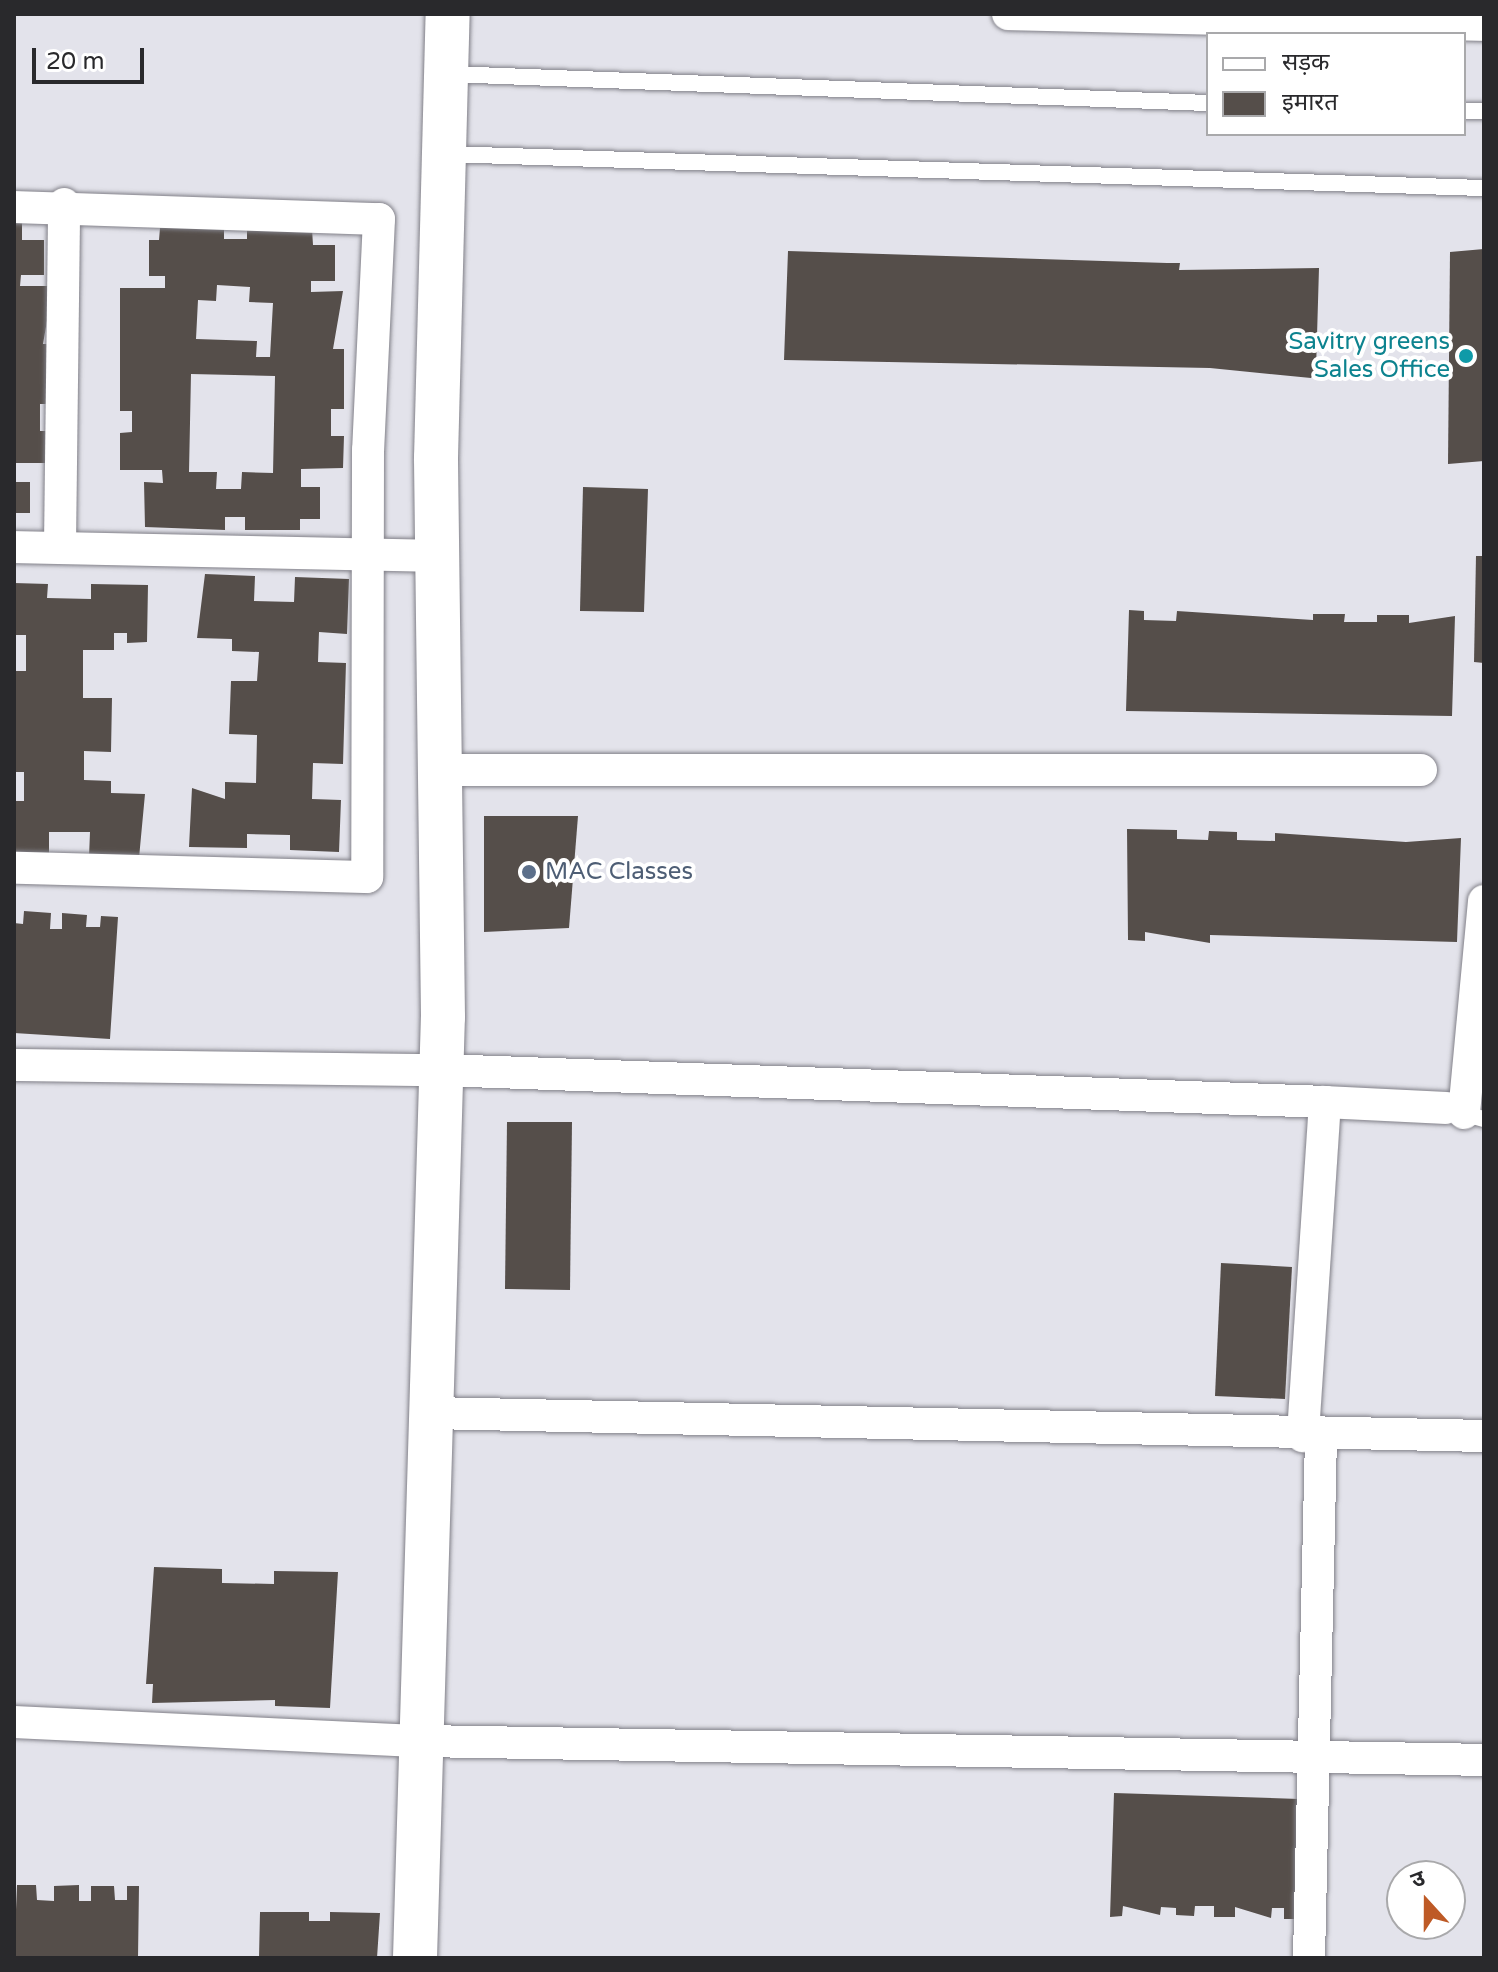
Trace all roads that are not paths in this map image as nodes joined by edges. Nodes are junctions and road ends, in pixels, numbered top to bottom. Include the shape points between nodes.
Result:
1 (448, 14) edge
2 (1008, 14) edge
3 (1484, 25) edge
4 (444, 74) junction
5 (1206, 103) edge
6 (441, 154) junction
7 (1484, 188) edge
8 (64, 204) junction
9 (14, 207) edge
10 (60, 545) junction
11 (14, 547) edge
12 (368, 555) junction
13 (437, 556) junction
14 (440, 770) junction
15 (1421, 770) dead end
16 (14, 868) edge
17 (1484, 901) edge
18 (14, 1065) edge
19 (441, 1070) junction
20 (1325, 1102) junction
21 (1465, 1113) edge
22 (431, 1413) junction
23 (1312, 1436) junction
24 (1484, 1436) edge
25 (14, 1722) edge
26 (422, 1741) junction
27 (1312, 1757) junction
28 (1484, 1760) edge
29 (415, 1958) edge
30 (1309, 1958) edge

1 - 4 street
2 - 3 street
4 - 5 lane
4 - 6 street
6 - 7 lane
6 - 13 street
8 - 9 street
8 - 10 street
8 - 12 street via 379,219
10 - 11 street
10 - 12 street
12 - 13 street
12 - 16 street via 367,877
13 - 14 street
14 - 15 street
14 - 19 street
17 - 21 street
18 - 19 street
19 - 20 street
19 - 22 street
20 - 21 street
20 - 23 street
22 - 23 street
22 - 26 street
23 - 24 street
23 - 27 street
25 - 26 street
26 - 27 street
26 - 29 street
27 - 28 street
27 - 30 street

